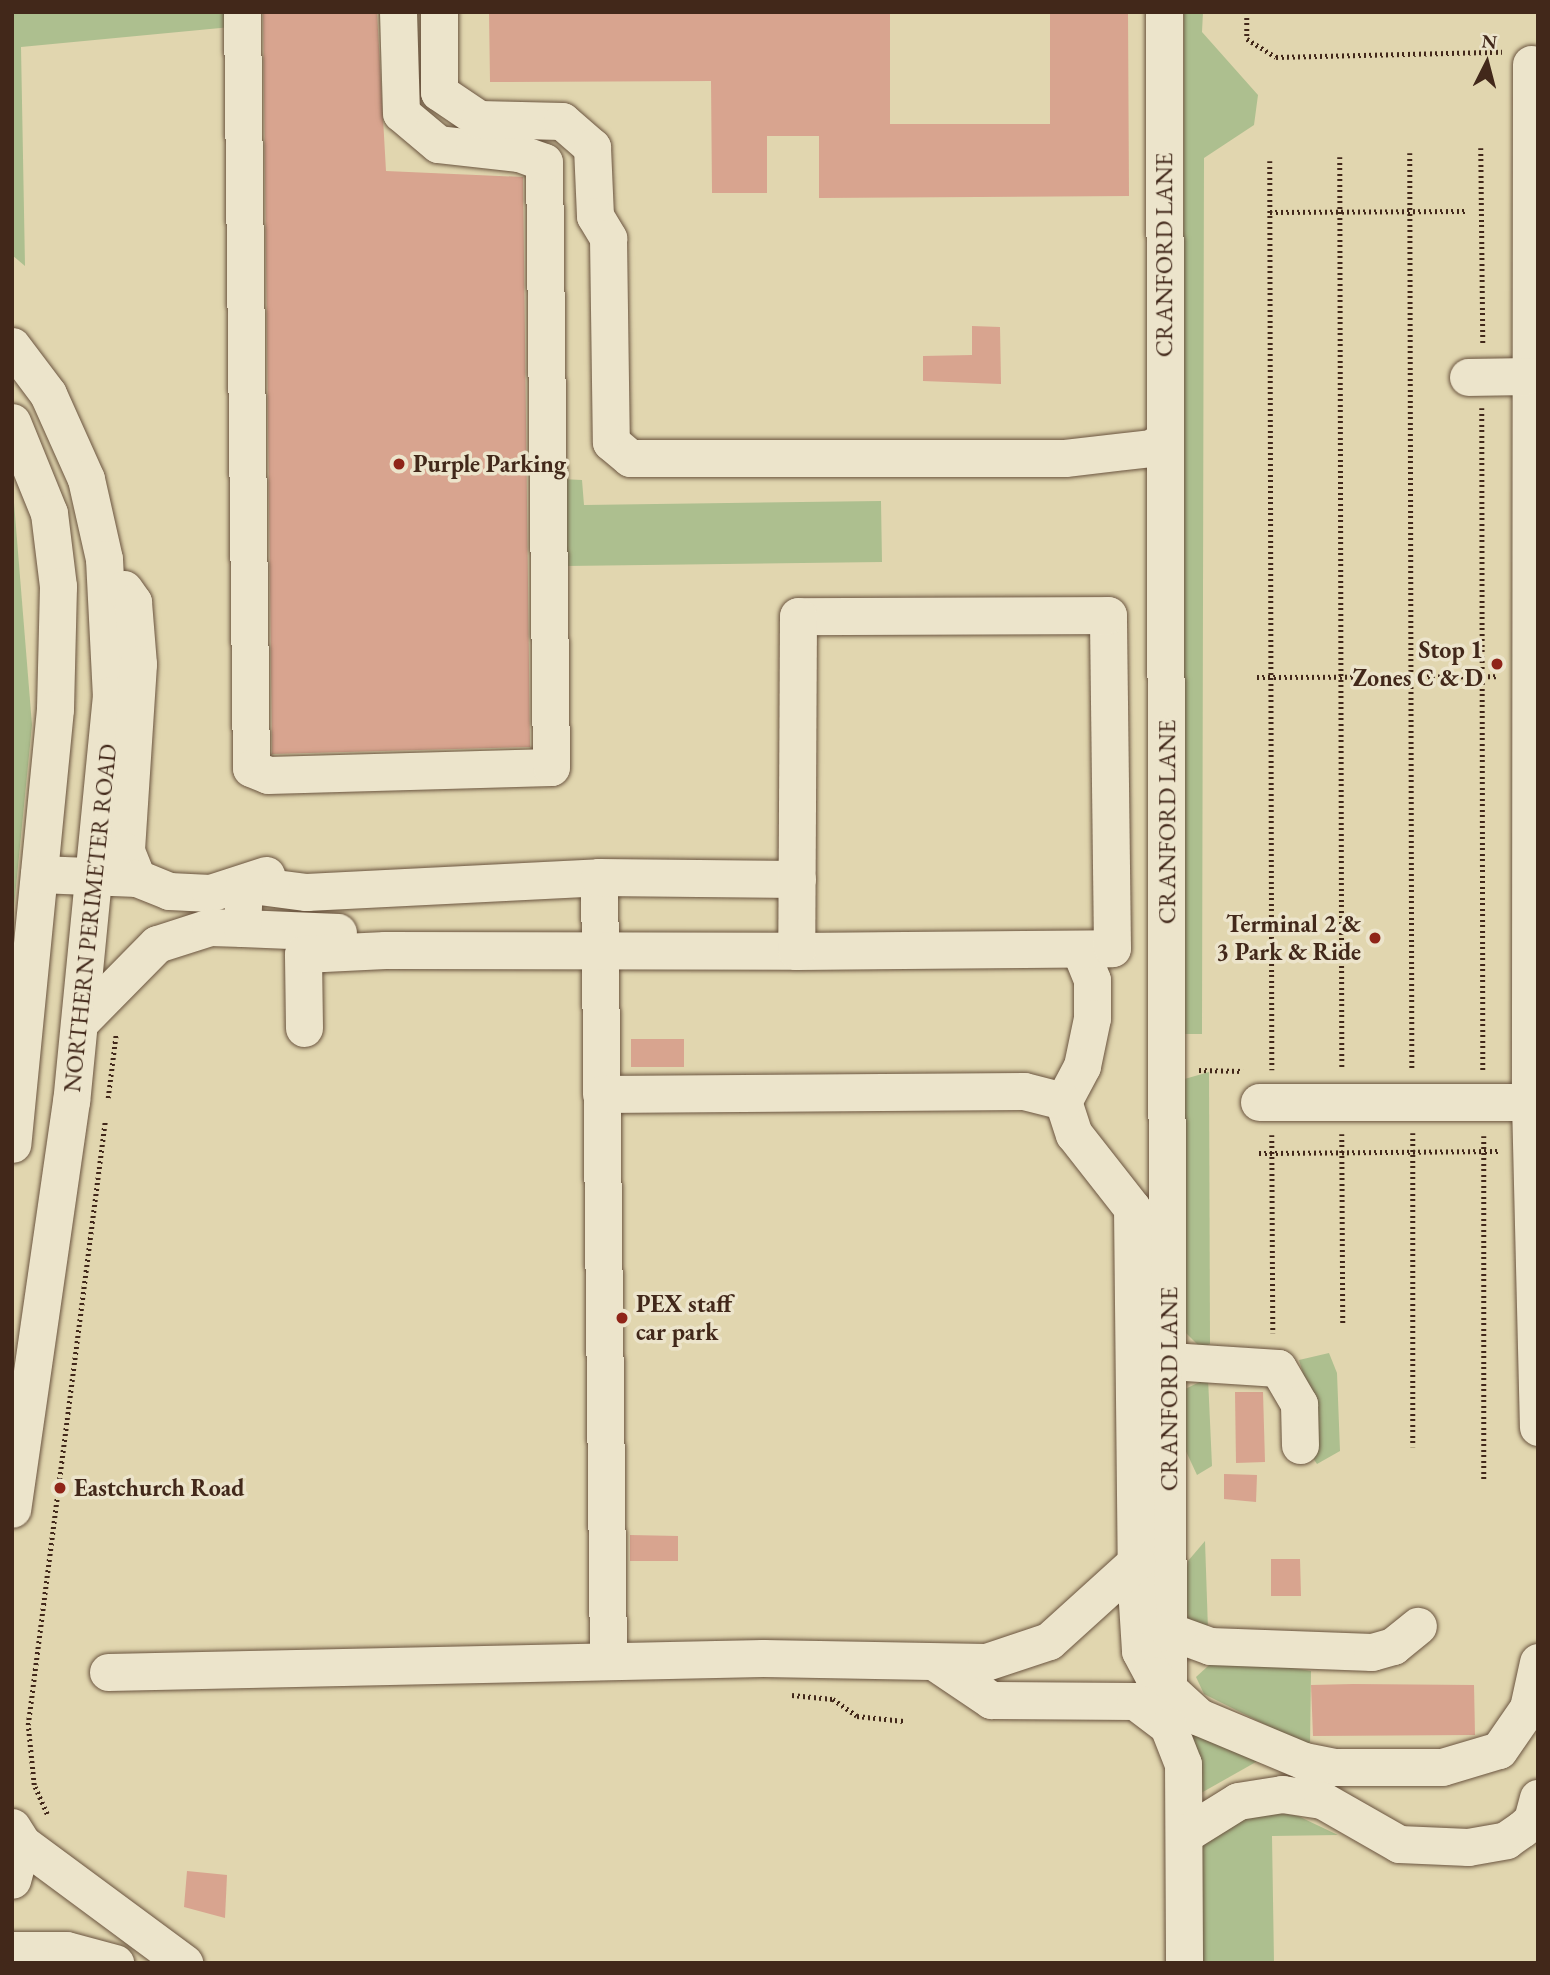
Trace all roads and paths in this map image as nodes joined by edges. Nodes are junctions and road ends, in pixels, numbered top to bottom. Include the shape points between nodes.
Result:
1 (242, 12) edge
2 (398, 12) edge
3 (439, 12) edge
4 (1164, 12) edge
5 (1247, 12) edge
6 (1525, 58) joint
7 (1481, 148) dead end
8 (1410, 153) dead end
9 (1340, 157) dead end
10 (1270, 161) dead end
11 (1465, 211) dead end
12 (1270, 212) junction
13 (1340, 212) junction
14 (1410, 212) junction
15 (1534, 265) edge
16 (12, 346) edge
17 (1528, 376) junction
18 (1475, 377) junction
19 (12, 422) edge
20 (1165, 438) junction
21 (104, 559) junction
22 (1482, 676) junction
23 (1530, 676) junction
24 (1257, 677) dead end
25 (1271, 677) junction
26 (1341, 677) junction
27 (1411, 677) junction
28 (38, 874) junction
29 (599, 877) junction
30 (96, 878) junction
31 (137, 878) junction
32 (797, 879) junction
33 (244, 884) junction
34 (242, 928) junction
35 (600, 949) junction
36 (385, 950) junction
37 (1080, 950) junction
38 (796, 951) junction
39 (1534, 968) edge
40 (118, 1020) dead end
41 (81, 1021) junction
42 (304, 1028) dead end
43 (601, 1094) junction
44 (1063, 1101) junction
45 (1265, 1102) junction
46 (1342, 1102) junction
47 (1412, 1102) junction
48 (1477, 1102) junction
49 (1530, 1102) junction
50 (12, 1144) edge
51 (1531, 1151) junction
52 (1413, 1152) junction
53 (1484, 1152) junction
54 (1259, 1153) dead end
55 (1272, 1153) junction
56 (1342, 1153) junction
57 (1343, 1325) dead end
58 (1273, 1334) dead end
59 (1153, 1363) junction
60 (1538, 1427) edge
61 (1300, 1445) dead end
62 (1413, 1447) dead end
63 (1484, 1482) dead end
64 (12, 1508) edge
65 (1136, 1562) junction
66 (1418, 1626) dead end
67 (1169, 1631) junction
68 (608, 1661) junction
69 (1538, 1662) edge
70 (108, 1672) dead end
71 (950, 1673) junction
72 (1151, 1695) junction
73 (1533, 1721) edge
74 (50, 1822) dead end
75 (1532, 1827) edge
76 (1185, 1834) junction
77 (17, 1835) edge
78 (12, 1880) edge
79 (12, 1950) edge
80 (115, 1963) edge
81 (185, 1963) edge
82 (1184, 1963) edge

1 - 2 street via 251,768 268,775 551,767 544,162 519,153 439,144 401,113
3 - 20 street via 439,92 479,118 562,121 592,147 595,216 608,238 611,442 630,458 1065,458 1152,448
4 - 20 street, CRANFORD LANE
5 - 6 path via 1247,39 1276,57
6 - 15 street
7 - 18 path
8 - 14 path
9 - 13 path
10 - 12 path
11 - 14 path
12 - 13 path
12 - 25 path
13 - 14 path
13 - 26 path
14 - 27 path
15 - 17 street
16 - 21 street, NORTHERN PERIMETER ROAD via 68,434 86,479
17 - 18 street
17 - 23 street
18 - 22 path
19 - 28 street via 49,513 58,586 55,709
20 - 59 street, CRANFORD LANE
21 - 30 street, NORTHERN PERIMETER ROAD via 111,695
21 - 31 street via 133,603 138,664 126,851
22 - 23 path
22 - 27 path
22 - 48 path
23 - 39 street
24 - 25 path
25 - 26 path
25 - 45 path
26 - 27 path
26 - 46 path
27 - 47 path
28 - 30 street
28 - 50 street
29 - 32 street
29 - 33 street via 381,884 298,872
29 - 35 street
30 - 31 street
30 - 41 street, NORTHERN PERIMETER ROAD
31 - 33 street via 169,891 210,892
32 - 37 street via 798,616 1108,615 1112,948
32 - 38 street
33 - 34 street
34 - 36 street via 363,932
34 - 41 street via 210,927 157,944
35 - 36 street
35 - 38 street
35 - 43 street
36 - 42 street via 303,954
37 - 38 street
37 - 44 street via 1092,980 1092,1018 1082,1066
39 - 49 street
40 - 74 path via 28,1725 34,1785
41 - 64 street, NORTHERN PERIMETER ROAD
43 - 44 street via 1024,1091
43 - 68 street
44 - 59 street via 1074,1134 1132,1208
45 - 46 street
45 - 55 path
46 - 47 street
46 - 56 path
47 - 48 street
47 - 52 path
48 - 49 street
48 - 53 path
49 - 51 street
51 - 53 path
51 - 60 street
52 - 53 path
52 - 56 path
52 - 62 path
53 - 63 path
54 - 55 path
55 - 56 path
55 - 58 path
56 - 57 path
59 - 61 street via 1278,1368 1299,1404
59 - 65 street
59 - 67 street, CRANFORD LANE
65 - 71 street via 1049,1641
65 - 72 street via 1140,1651
66 - 67 street via 1394,1646 1372,1652 1210,1646
67 - 72 street, CRANFORD LANE
68 - 70 street
68 - 71 street
69 - 73 street
71 - 72 street via 991,1700
72 - 73 street via 1335,1767 1442,1767 1478,1760 1499,1750
72 - 76 street via 1183,1764
75 - 76 street via 1506,1840 1468,1847 1399,1844 1322,1800 1282,1794 1238,1801
76 - 82 street
77 - 78 street
77 - 81 street
79 - 80 street via 66,1950

